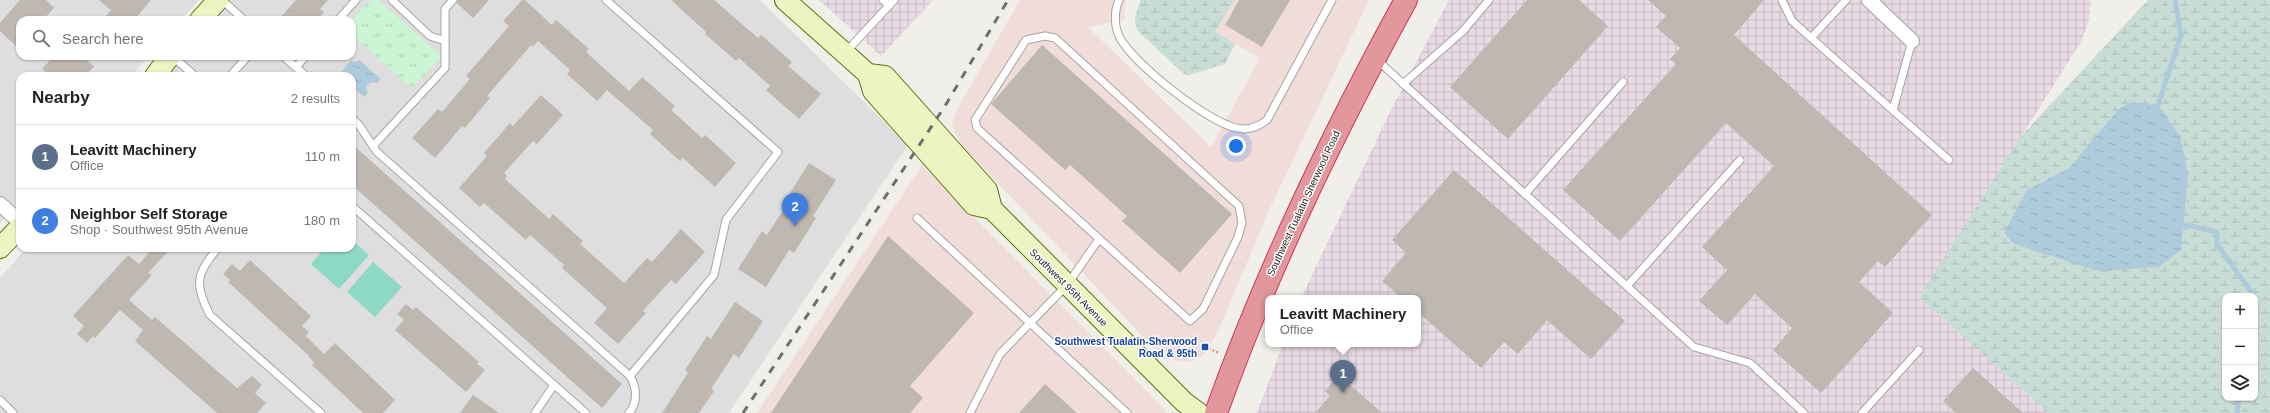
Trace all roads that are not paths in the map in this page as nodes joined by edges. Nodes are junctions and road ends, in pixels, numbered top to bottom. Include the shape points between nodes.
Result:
1 (356, 0) edge
2 (392, 0) edge
3 (453, 0) edge
4 (606, 0) edge
5 (785, 0) edge
6 (883, 0) edge
7 (1120, 0) edge
8 (1332, 0) edge
9 (1406, 0) edge
10 (1489, 0) edge
11 (1782, 0) edge
12 (1846, 0) edge
13 (1869, 0) edge
14 (892, 3) edge
15 (212, 5) edge
16 (235, 16) edge
17 (342, 16) edge
18 (1811, 38) junction
19 (445, 41) junction
20 (1912, 41) joint
21 (845, 54) junction
22 (1375, 58) junction
23 (168, 60) edge
24 (176, 60) edge
25 (244, 60) edge
26 (288, 60) edge
27 (302, 60) edge
28 (296, 67) junction
29 (158, 72) edge
30 (190, 72) edge
31 (234, 72) edge
32 (302, 72) edge
33 (1623, 82) dead end
34 (1403, 84) junction
35 (1893, 110) junction
36 (356, 122) edge
37 (373, 146) junction
38 (1740, 160) dead end
39 (1949, 160) dead end
40 (1524, 194) junction
41 (0, 204) edge
42 (356, 210) edge
43 (16, 218) edge
44 (917, 218) dead end
45 (16, 231) edge
46 (1099, 238) junction
47 (0, 248) edge
48 (215, 252) edge
49 (1067, 285) junction
50 (1627, 286) junction
51 (1029, 324) junction
52 (1919, 350) dead end
53 (630, 376) junction
54 (554, 385) junction
55 (0, 400) edge
56 (13, 413) edge
57 (321, 413) edge
58 (535, 413) edge
59 (586, 413) edge
60 (629, 413) edge
61 (970, 413) edge
62 (1127, 413) edge
63 (1199, 413) edge
64 (1216, 413) edge
65 (1804, 413) edge
66 (1862, 413) edge

1 - 17 lane
2 - 19 lane via 430,36
3 - 19 lane via 445,9
4 - 53 lane via 778,152 726,220 714,275
5 - 21 street, Southwest 95th Avenue
6 - 14 lane
7 - 8 lane via 1115,15 1116,28 1130,52 1196,108 1222,124 1238,129 1258,128 1267,120
9 - 22 highway, Southwest Tualatin Sherwood Road
10 - 34 lane via 1463,31
11 - 18 lane via 1792,21
12 - 18 lane
13 - 20 street
14 - 21 lane
15 - 16 lane
18 - 35 lane
19 - 37 lane via 445,68
20 - 35 lane
21 - 49 street, Southwest 95th Avenue via 868,74 886,76 987,190 992,209
22 - 34 lane
22 - 64 highway, Southwest Tualatin Sherwood Road via 1338,127 1288,234 1260,297
23 - 29 street
24 - 30 lane
25 - 31 lane
26 - 28 lane
27 - 28 lane
28 - 32 lane
33 - 40 lane
34 - 40 lane
35 - 39 lane
36 - 37 lane
37 - 53 lane
38 - 50 lane
40 - 50 lane
41 - 43 street
42 - 54 lane
44 - 51 lane
45 - 47 street
46 - 46 lane via 977,128 975,120 1026,40 1035,37 1055,38 1239,206 1242,215 1238,237 1203,309 1190,321
46 - 49 lane
48 - 57 lane via 205,264 199,278 201,298 210,315
49 - 51 lane
49 - 63 street, Southwest 95th Avenue via 1184,402
50 - 65 lane via 1694,347 1750,363
51 - 61 lane via 1000,354
51 - 62 lane
52 - 66 lane
53 - 60 lane via 634,383 636,399
54 - 58 lane
54 - 59 lane
55 - 56 lane

